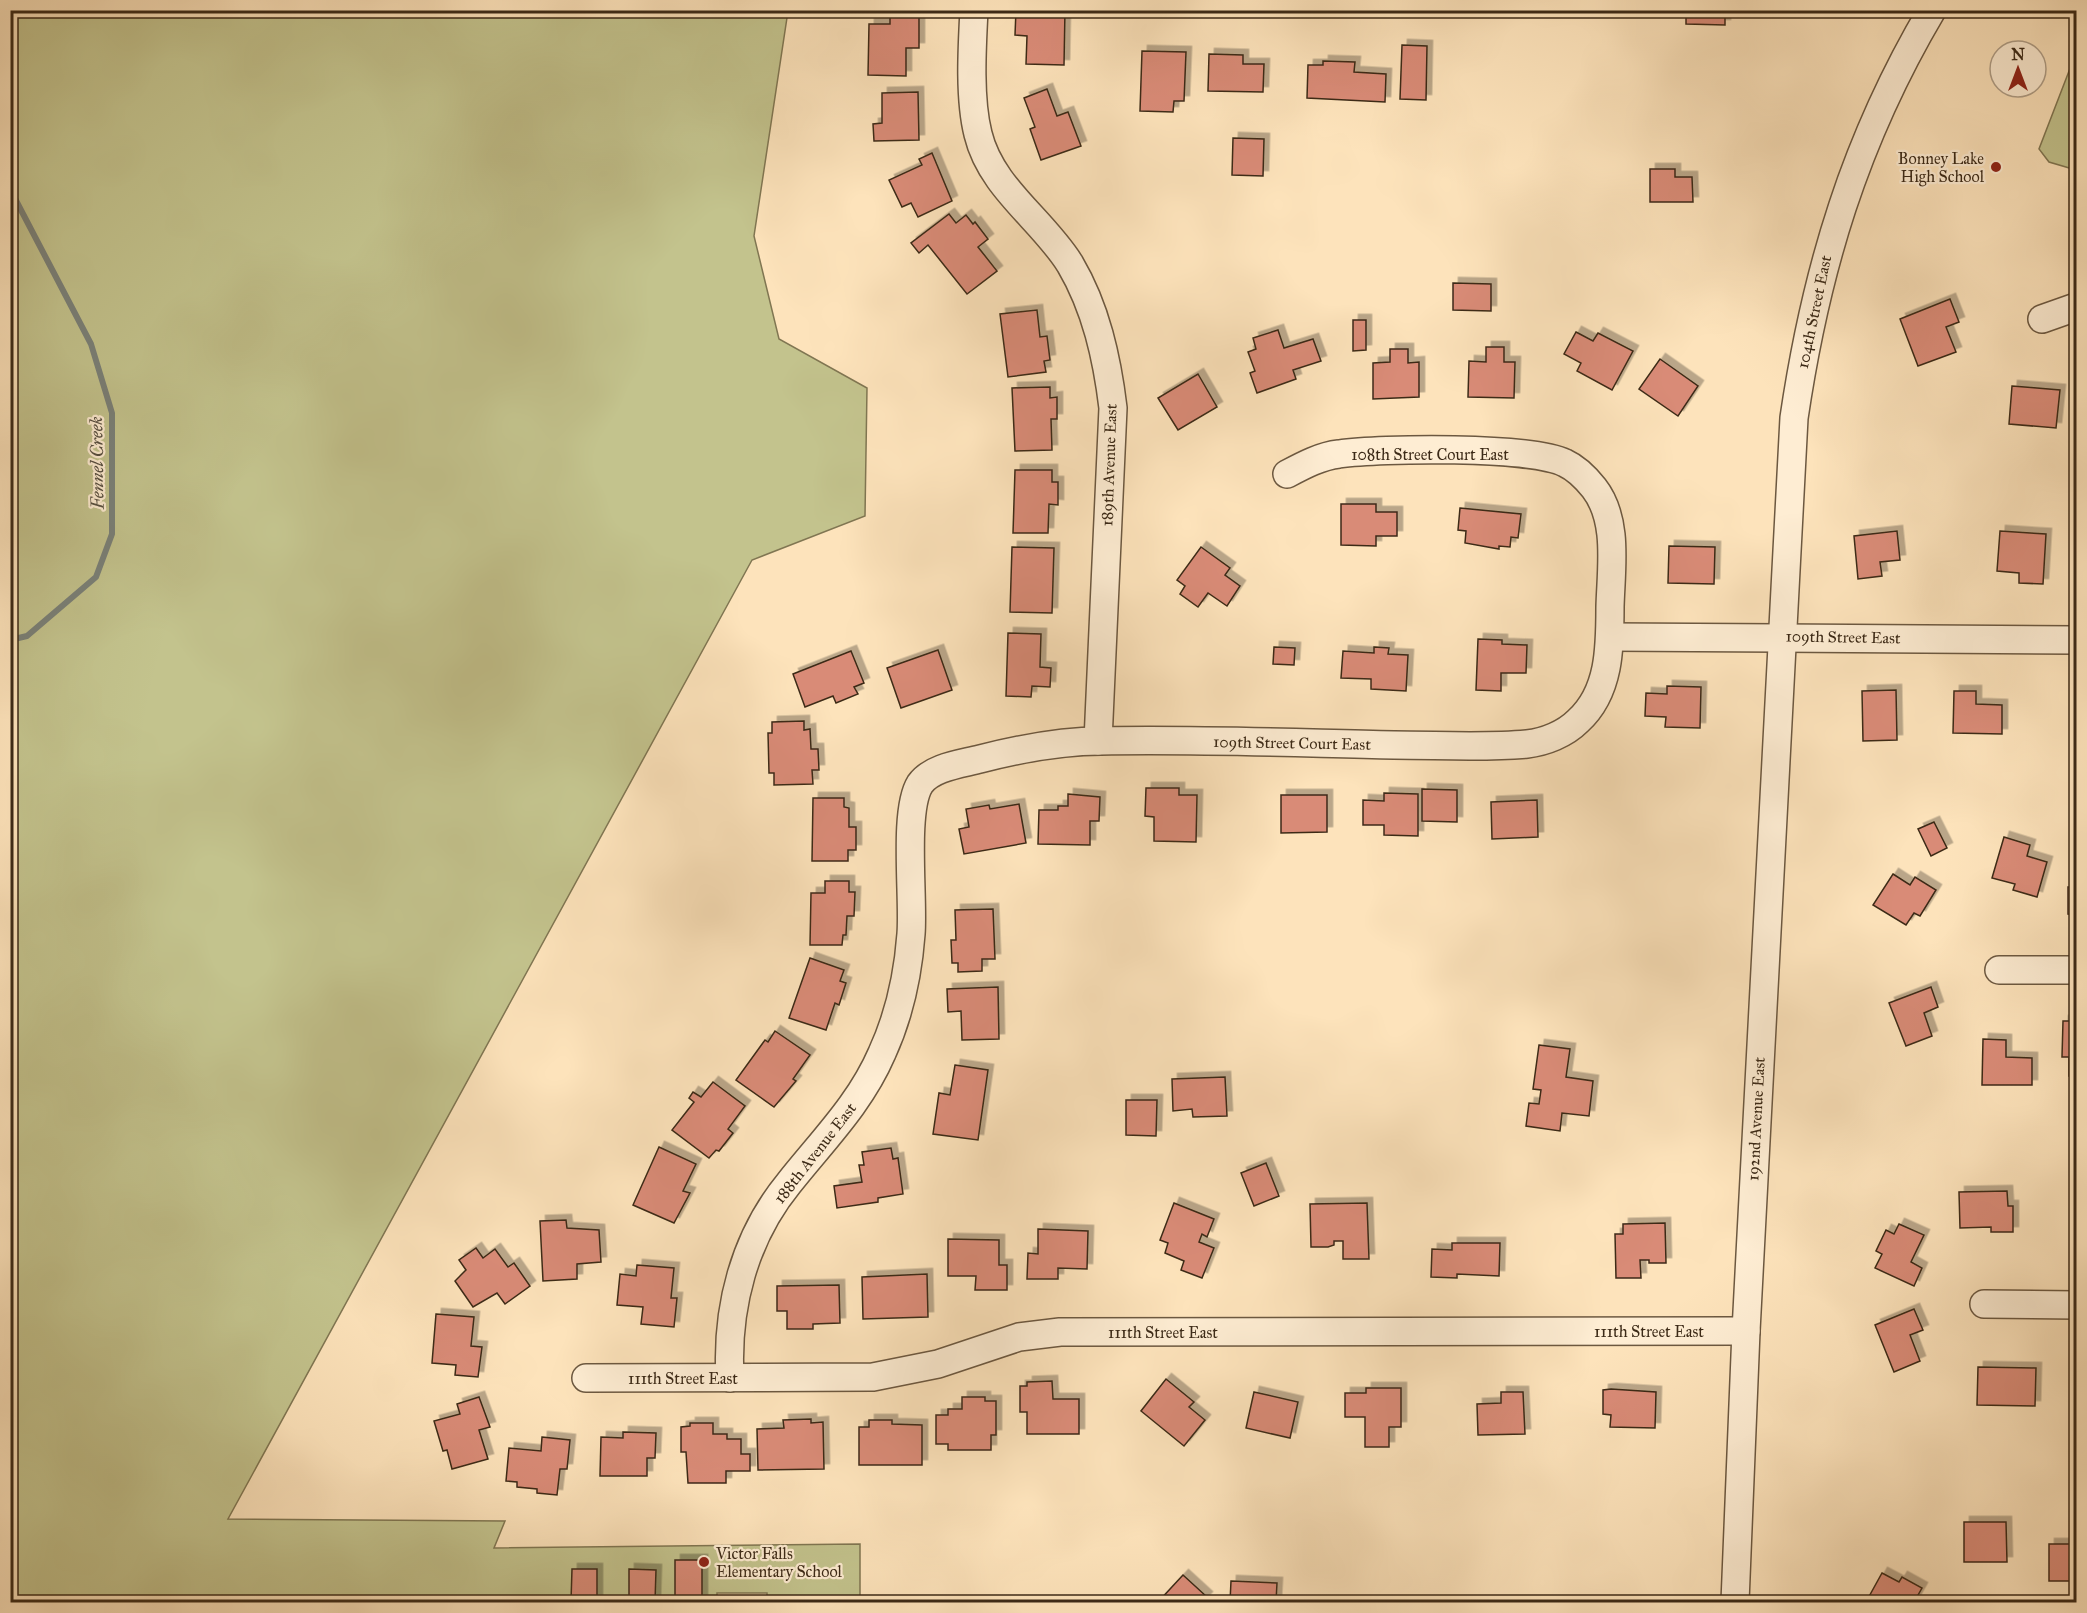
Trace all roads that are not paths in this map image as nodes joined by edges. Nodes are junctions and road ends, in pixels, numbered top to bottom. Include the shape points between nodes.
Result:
1 (974, 10) edge
2 (1932, 10) edge
3 (2076, 307) edge
4 (2042, 319) dead end
5 (1287, 474) dead end
6 (1780, 636) junction
7 (1610, 637) junction
8 (2076, 640) edge
9 (1098, 741) junction
10 (918, 787) joint
11 (1999, 970) dead end
12 (2076, 970) edge
13 (1984, 1304) dead end
14 (2076, 1305) edge
15 (1746, 1331) junction
16 (586, 1378) dead end
17 (730, 1378) junction
18 (1735, 1602) edge

1 - 9 street, 189th Avenue East via 978,135 1011,195 1069,263 1098,327 1108,366 1113,408
2 - 6 street, 104th Street East via 1875,116 1826,253 1813,302 1794,418
3 - 4 street
5 - 7 street, 108th Street Court East via 1335,454 1365,452 1496,451 1568,464 1595,489 1612,534
6 - 7 street, 109th Street East
6 - 8 street, 109th Street East
6 - 15 street, 192nd Avenue East
7 - 9 street, 109th Street Court East via 1605,675 1593,705 1565,731 1529,744
9 - 10 street, 109th Street Court East via 1012,751 960,764 930,773
10 - 17 street, 188th Avenue East via 912,821 912,930 897,1013 883,1053 862,1092 842,1122 786,1186 748,1253 730,1324
11 - 12 street
13 - 14 street
15 - 17 street, 111th Street East via 1060,1332 1019,1337 938,1364 873,1377
15 - 18 street, 192nd Avenue East
16 - 17 street, 111th Street East

